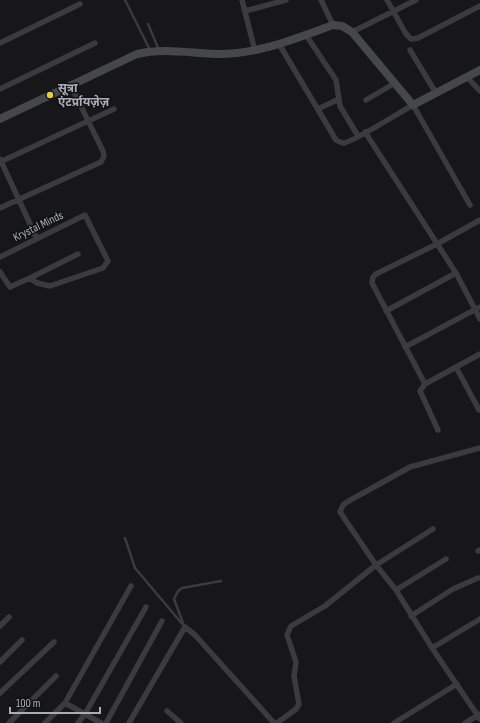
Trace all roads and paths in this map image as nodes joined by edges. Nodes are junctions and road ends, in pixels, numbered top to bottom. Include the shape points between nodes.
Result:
1 (125, 0) edge
2 (242, 0) edge
3 (286, 0) edge
4 (321, 0) edge
5 (387, 0) edge
6 (413, 1) edge
7 (80, 4) dead end
8 (480, 6) edge
9 (245, 11) junction
10 (394, 12) junction
11 (148, 24) dead end
12 (333, 25) junction
13 (352, 32) junction
14 (306, 35) junction
15 (0, 43) edge
16 (95, 43) dead end
17 (279, 44) junction
18 (159, 50) junction
19 (256, 50) junction
20 (410, 50) dead end
21 (150, 51) junction
22 (480, 70) edge
23 (467, 77) junction
24 (395, 83) junction
25 (70, 84) junction
26 (1, 86) edge
27 (480, 91) edge
28 (436, 93) junction
29 (339, 99) junction
30 (366, 100) dead end
31 (413, 105) junction
32 (114, 109) dead end
33 (318, 109) junction
34 (0, 119) edge
35 (89, 122) junction
36 (365, 132) junction
37 (358, 136) junction
38 (0, 161) edge
39 (20, 200) junction
40 (470, 205) dead end
41 (0, 208) edge
42 (480, 220) edge
43 (37, 239) junction
44 (437, 244) junction
45 (78, 254) dead end
46 (0, 257) edge
47 (0, 272) edge
48 (456, 273) junction
49 (30, 278) junction
50 (478, 308) edge
51 (386, 311) junction
52 (480, 319) edge
53 (405, 347) junction
54 (480, 354) edge
55 (456, 367) junction
56 (425, 384) junction
57 (479, 410) dead end
58 (438, 430) dead end
59 (480, 448) edge
60 (433, 529) dead end
61 (125, 538) dead end
62 (446, 559) dead end
63 (376, 565) junction
64 (478, 578) dead end
65 (221, 581) dead end
66 (132, 586) dead end
67 (396, 590) junction
68 (146, 607) dead end
69 (411, 616) junction
70 (9, 617) dead end
71 (480, 619) edge
72 (162, 621) dead end
73 (0, 626) edge
74 (185, 627) junction
75 (22, 640) dead end
76 (54, 642) dead end
77 (432, 648) junction
78 (0, 662) edge
79 (56, 676) dead end
80 (457, 684) junction
81 (0, 693) edge
82 (65, 703) junction
83 (167, 711) dead end
84 (85, 714) junction
85 (479, 716) edge
86 (9, 723) edge
87 (45, 723) edge
88 (78, 723) edge
89 (101, 723) edge
90 (106, 723) edge
91 (129, 723) edge
92 (181, 723) edge
93 (274, 723) edge
94 (277, 723) edge
95 (394, 723) edge
96 (465, 723) edge

1 - 21 lane
2 - 9 street
3 - 9 street
4 - 12 street
5 - 10 street
6 - 10 street
7 - 15 street
8 - 10 street via 418,38 411,39
9 - 19 street
10 - 13 street
11 - 18 lane
12 - 13 street via 342,26
12 - 14 street
13 - 24 street
14 - 17 street
14 - 29 street via 336,80
16 - 26 street
17 - 19 street
17 - 33 street
18 - 19 street via 223,54
18 - 21 street
20 - 28 street
21 - 25 street via 137,54
22 - 23 street
23 - 27 street
23 - 28 street
24 - 30 street
24 - 31 street
25 - 34 street
25 - 35 street
28 - 31 street
29 - 33 street
29 - 37 street via 340,106
31 - 36 street
31 - 40 street
32 - 35 street
33 - 37 street via 336,140 345,143
35 - 38 street
35 - 39 street via 103,151 101,162
36 - 37 street
36 - 44 street
38 - 39 street
39 - 41 street
39 - 43 street
42 - 44 street
43 - 46 street, Krystal Minds
43 - 49 street, Krystal Minds via 85,215 108,261 103,268 50,286 37,283
44 - 48 street
44 - 51 street via 373,277 372,283
45 - 49 street
47 - 49 street via 10,287
48 - 50 street
48 - 51 street
50 - 52 street
50 - 53 street
51 - 53 street
53 - 56 street
54 - 55 street
55 - 56 street
55 - 57 street
56 - 58 street via 420,394
59 - 63 street via 410,467 343,505 340,512 342,516
60 - 63 street
61 - 74 lane via 135,568
62 - 67 street
63 - 67 street
63 - 94 street via 325,606 288,630 287,635 296,662 294,676 299,704
64 - 69 street via 453,589
65 - 74 lane via 182,588 178,591 174,599
66 - 82 street
67 - 69 street
68 - 84 street
69 - 77 street
70 - 73 street
71 - 77 street
72 - 90 street
74 - 91 street
74 - 93 street
75 - 78 street
76 - 81 street
77 - 80 street
79 - 86 street
80 - 85 street
80 - 95 street
82 - 84 street
82 - 87 street
83 - 92 street
84 - 88 street
84 - 89 street
85 - 96 street

